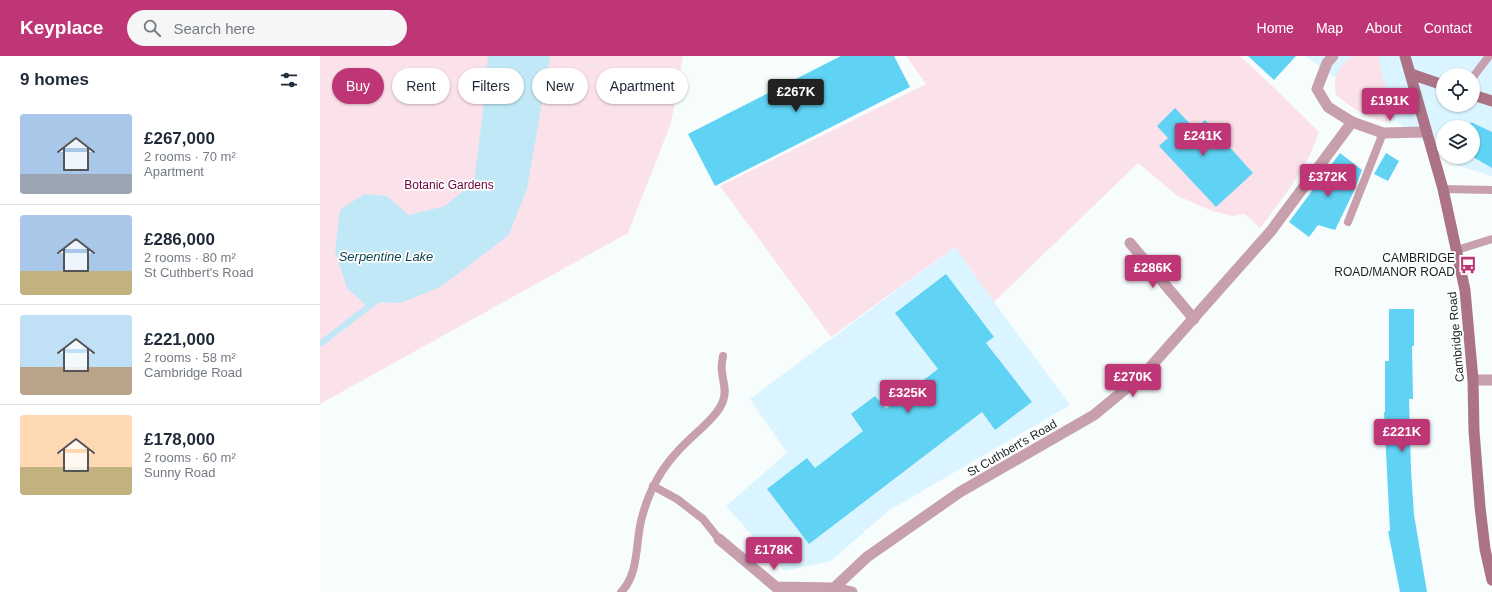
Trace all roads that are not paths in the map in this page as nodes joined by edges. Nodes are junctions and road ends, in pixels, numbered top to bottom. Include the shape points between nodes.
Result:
1 (1333, 56) edge
2 (1406, 56) edge
3 (1489, 56) edge
4 (1479, 68) edge
5 (1411, 74) junction
6 (1436, 83) edge
7 (1480, 97) edge
8 (1492, 101) edge
9 (1352, 122) junction
10 (1426, 132) junction
11 (1383, 133) junction
12 (1443, 189) junction
13 (1492, 190) edge
14 (1348, 222) dead end
15 (1492, 239) edge
16 (1130, 244) dead end
17 (1457, 250) junction
18 (1194, 319) junction
19 (723, 356) dead end
20 (1473, 380) junction
21 (1492, 380) edge
22 (652, 486) junction
23 (719, 539) joint
24 (1492, 580) edge
25 (834, 588) junction
26 (621, 592) edge
27 (852, 592) edge

1 - 9 street via 1327,63 1317,90 1328,107
2 - 5 main road, Cambridge Road
3 - 4 lane
5 - 6 main road
5 - 10 main road, Cambridge Road
7 - 8 main road
9 - 11 street
9 - 18 street, St Cuthbert's Road via 1271,231
10 - 11 street
10 - 12 main road, Cambridge Road
11 - 14 lane
12 - 13 lane
12 - 17 main road, Cambridge Road
15 - 17 lane
16 - 18 street
17 - 20 main road, Cambridge Road via 1465,290
18 - 25 street, St Cuthbert's Road via 1145,373 1094,415 960,492 867,557
19 - 22 lane via 724,400 719,410 678,451
20 - 21 street
20 - 24 main road, Cambridge Road via 1480,507
22 - 23 lane via 676,499 703,519
22 - 26 lane via 642,517 633,568 629,581
23 - 25 street via 776,587
25 - 27 street

